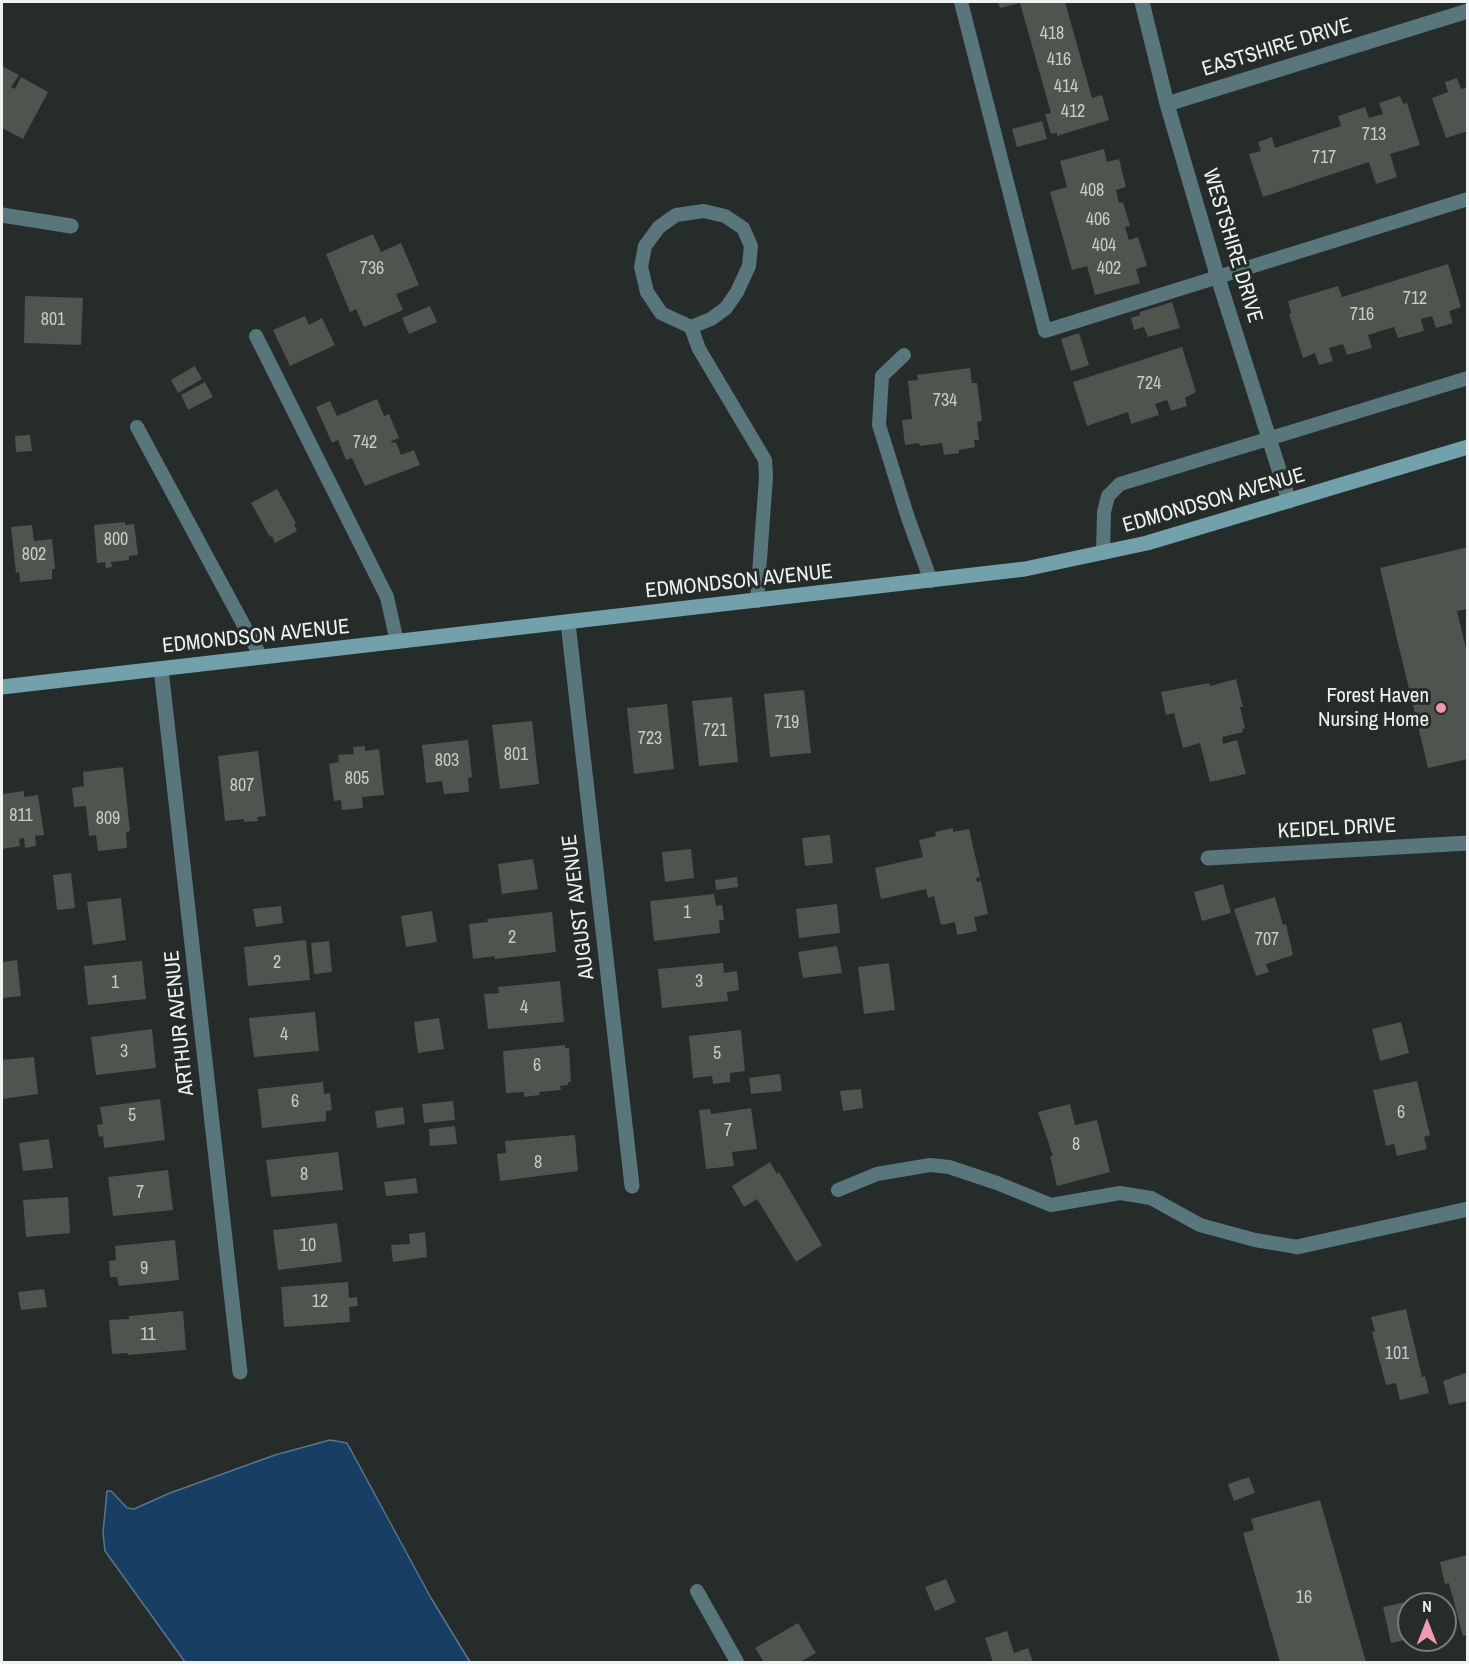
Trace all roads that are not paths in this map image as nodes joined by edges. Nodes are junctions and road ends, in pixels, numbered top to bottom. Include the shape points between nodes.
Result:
1 (961, 2) edge
2 (1142, 2) edge
3 (1467, 11) edge
4 (1167, 104) junction
5 (1467, 199) edge
6 (2, 215) edge
7 (71, 226) dead end
8 (1218, 278) junction
9 (692, 327) junction
10 (256, 336) dead end
11 (904, 356) dead end
12 (1467, 378) edge
13 (137, 427) dead end
14 (1269, 438) junction
15 (1467, 447) edge
16 (1289, 501) junction
17 (1103, 553) junction
18 (931, 581) junction
19 (757, 602) junction
20 (568, 623) junction
21 (398, 642) junction
22 (261, 657) junction
23 (161, 669) junction
24 (2, 687) edge
25 (1467, 843) edge
26 (1208, 858) dead end
27 (632, 1186) dead end
28 (838, 1190) dead end
29 (1467, 1209) edge
30 (1297, 1247) joint
31 (240, 1372) dead end
32 (697, 1591) dead end
33 (737, 1662) edge

1 - 8 lane via 1045,331
2 - 4 street, WESTSHIRE DRIVE
3 - 4 street, EASTSHIRE DRIVE
4 - 8 street, WESTSHIRE DRIVE
5 - 8 lane
6 - 7 street
8 - 14 street, WESTSHIRE DRIVE
9 - 9 lane via 661,313 647,292 641,267 645,246 659,227 676,215 704,211 725,216 743,228 751,246 749,266 726,308
9 - 19 lane via 699,349 765,460
10 - 21 lane via 387,597
11 - 18 lane via 882,376 879,425
12 - 14 lane
13 - 22 lane
14 - 16 street, WESTSHIRE DRIVE
14 - 17 lane via 1120,484 1108,495
15 - 16 main road, EDMONDSON AVENUE
16 - 17 main road, EDMONDSON AVENUE
17 - 18 main road, EDMONDSON AVENUE via 1025,569
18 - 19 main road, EDMONDSON AVENUE
19 - 20 main road, EDMONDSON AVENUE
20 - 21 main road, EDMONDSON AVENUE
20 - 27 street, AUGUST AVENUE
21 - 22 main road, EDMONDSON AVENUE
22 - 23 main road, EDMONDSON AVENUE
23 - 24 main road, EDMONDSON AVENUE
23 - 31 street, ARTHUR AVENUE
25 - 26 street, KEIDEL DRIVE
28 - 30 lane via 877,1174 930,1165 949,1167 1051,1205 1120,1193 1150,1198 1200,1225
29 - 30 street
32 - 33 lane

